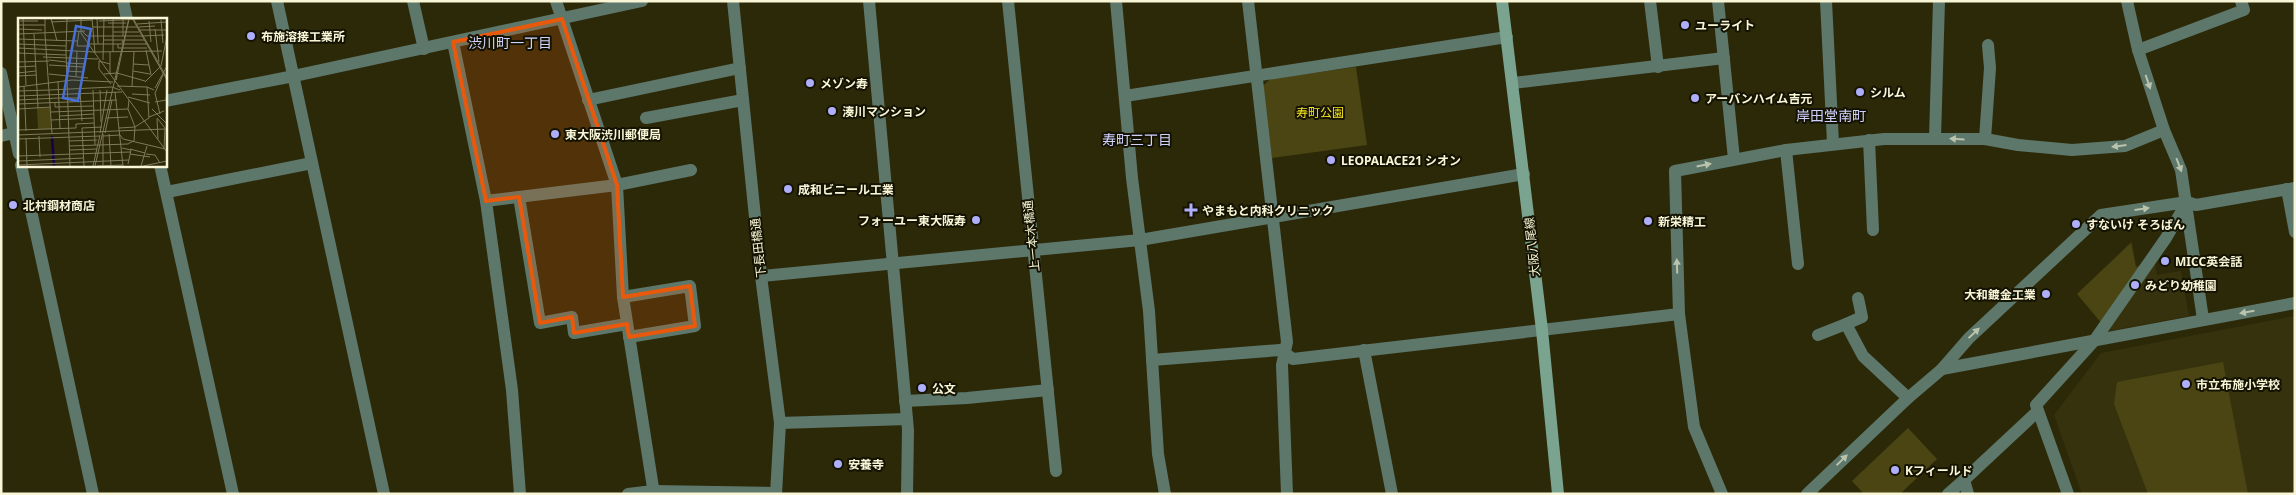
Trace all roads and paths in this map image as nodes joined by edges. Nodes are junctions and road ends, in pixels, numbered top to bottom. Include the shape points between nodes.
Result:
1 (123, 1) edge
2 (277, 1) edge
3 (413, 1) edge
4 (556, 1) edge
5 (642, 1) edge
6 (733, 1) edge
7 (869, 1) edge
8 (1008, 1) edge
9 (1116, 1) edge
10 (1248, 1) edge
11 (1502, 1) edge
12 (1650, 1) edge
13 (1718, 1) edge
14 (1826, 1) edge
15 (1939, 1) edge
16 (2126, 1) edge
17 (2242, 1) edge
18 (127, 18) edge
19 (562, 19) junction
20 (1507, 37) junction
21 (453, 42) junction
22 (1988, 44) dead end
23 (424, 49) junction
24 (2138, 50) junction
25 (1724, 58) junction
26 (1658, 66) junction
27 (740, 68) junction
28 (1, 73) edge
29 (1256, 75) junction
30 (294, 76) junction
31 (1512, 83) junction
32 (1125, 96) junction
33 (588, 100) junction
34 (743, 100) junction
35 (166, 101) edge
36 (646, 118) dead end
37 (2164, 130) junction
38 (16, 133) edge
39 (1, 136) edge
40 (1936, 138) junction
41 (1985, 139) junction
42 (1869, 140) junction
43 (1833, 144) junction
44 (18, 147) edge
45 (1786, 150) junction
46 (1734, 159) junction
47 (312, 163) junction
48 (21, 166) edge
49 (160, 166) edge
50 (691, 170) dead end
51 (1524, 174) junction
52 (617, 185) junction
53 (2291, 189) edge
54 (167, 192) junction
55 (519, 197) junction
56 (486, 201) junction
57 (2187, 202) junction
58 (1272, 217) junction
59 (1873, 230) dead end
60 (2295, 232) edge
61 (1140, 240) junction
62 (1032, 250) junction
63 (894, 264) junction
64 (1798, 264) dead end
65 (761, 276) junction
66 (623, 297) junction
67 (1858, 298) dead end
68 (2295, 303) edge
69 (1679, 314) junction
70 (2204, 319) junction
71 (627, 324) junction
72 (1846, 324) junction
73 (1542, 330) junction
74 (1818, 335) dead end
75 (629, 337) junction
76 (2094, 341) junction
77 (1364, 350) junction
78 (1286, 355) junction
79 (1152, 360) junction
80 (1942, 369) junction
81 (1048, 390) junction
82 (1908, 398) junction
83 (905, 401) junction
84 (2038, 411) junction
85 (907, 419) junction
86 (780, 423) junction
87 (1056, 471) dead end
88 (1964, 480) junction
89 (654, 492) edge
90 (382, 493) edge
91 (776, 493) edge
92 (93, 494) edge
93 (234, 494) edge
94 (520, 494) edge
95 (628, 494) edge
96 (907, 494) edge
97 (1165, 494) edge
98 (1287, 494) edge
99 (1392, 494) edge
100 (1558, 494) edge
101 (1722, 494) edge
102 (1807, 494) edge
103 (1948, 494) edge
104 (1968, 494) edge
105 (2068, 494) edge

1 - 18 street
2 - 30 street
3 - 23 street
4 - 19 street
5 - 19 street
6 - 27 street, 下長田橋通
7 - 63 street
8 - 62 street, 上一本木橋通
9 - 32 street
10 - 29 street
11 - 20 main road, 大阪八尾線
12 - 26 street
13 - 25 street
14 - 43 street
15 - 40 street
16 - 24 street
17 - 24 street via 2244,10
19 - 21 street
19 - 33 street
20 - 29 street
20 - 31 main road, 大阪八尾線
21 - 23 street
21 - 56 street
22 - 41 street via 1990,68
23 - 30 street
24 -> 37 street
25 - 26 street
25 - 46 street
26 - 31 street
27 - 33 street
27 - 34 street, 下長田橋通
28 - 38 street
29 - 32 street
29 - 58 street
30 - 35 street
30 - 47 street
31 - 51 main road, 大阪八尾線
32 - 61 street
33 - 52 street
34 - 36 street
34 - 65 street, 下長田橋通
37 -> 41 street via 2125,146 2072,150
37 -> 57 street via 2181,170
38 - 39 street
38 - 44 street
41 -> 40 street
40 - 42 street
42 - 43 street
42 - 59 street
43 - 45 street
45 - 46 street
45 - 64 street
69 -> 46 street via 1675,171
47 - 54 street
47 - 90 street
48 - 92 street
49 - 54 street
50 - 52 street
51 - 58 street
51 - 73 main road, 大阪八尾線
52 - 55 street
52 - 66 street
53 - 57 street via 2196,205
53 - 60 street
54 - 93 street
55 - 56 street
55 - 71 street via 540,323 572,317 574,333
56 - 94 street via 512,390
57 - 70 street
57 - 76 street via 2166,238
80 -> 57 street via 1968,338 2101,215
58 - 61 street
58 - 78 street
61 - 62 street
61 - 79 street
62 - 63 street
62 - 81 street, 上一本木橋通
63 - 65 street
63 - 83 street
65 - 86 street, 下長田橋通
66 - 71 street
66 - 75 street via 690,286 695,326
67 - 72 street via 1862,317
68 -> 70 street
69 - 73 street
69 - 101 street via 1694,427
70 - 76 street
71 - 75 street
72 - 74 street
72 - 82 street via 1863,356
73 - 77 street
73 - 100 main road, 大阪八尾線
75 - 89 street
76 - 80 street
76 - 84 street via 2036,405
77 - 78 street via 1293,358
77 - 99 street
78 - 79 street via 1280,350
78 - 98 street via 1282,365
79 - 97 street via 1158,454
80 - 82 street
81 - 83 street
81 - 87 street, 上一本木橋通
102 -> 82 street
83 - 85 street
84 - 88 street
84 - 105 street
85 - 86 street
85 - 96 street
86 - 91 street, 下長田橋通
88 - 103 street
88 - 104 street
89 - 91 street
89 - 95 street

